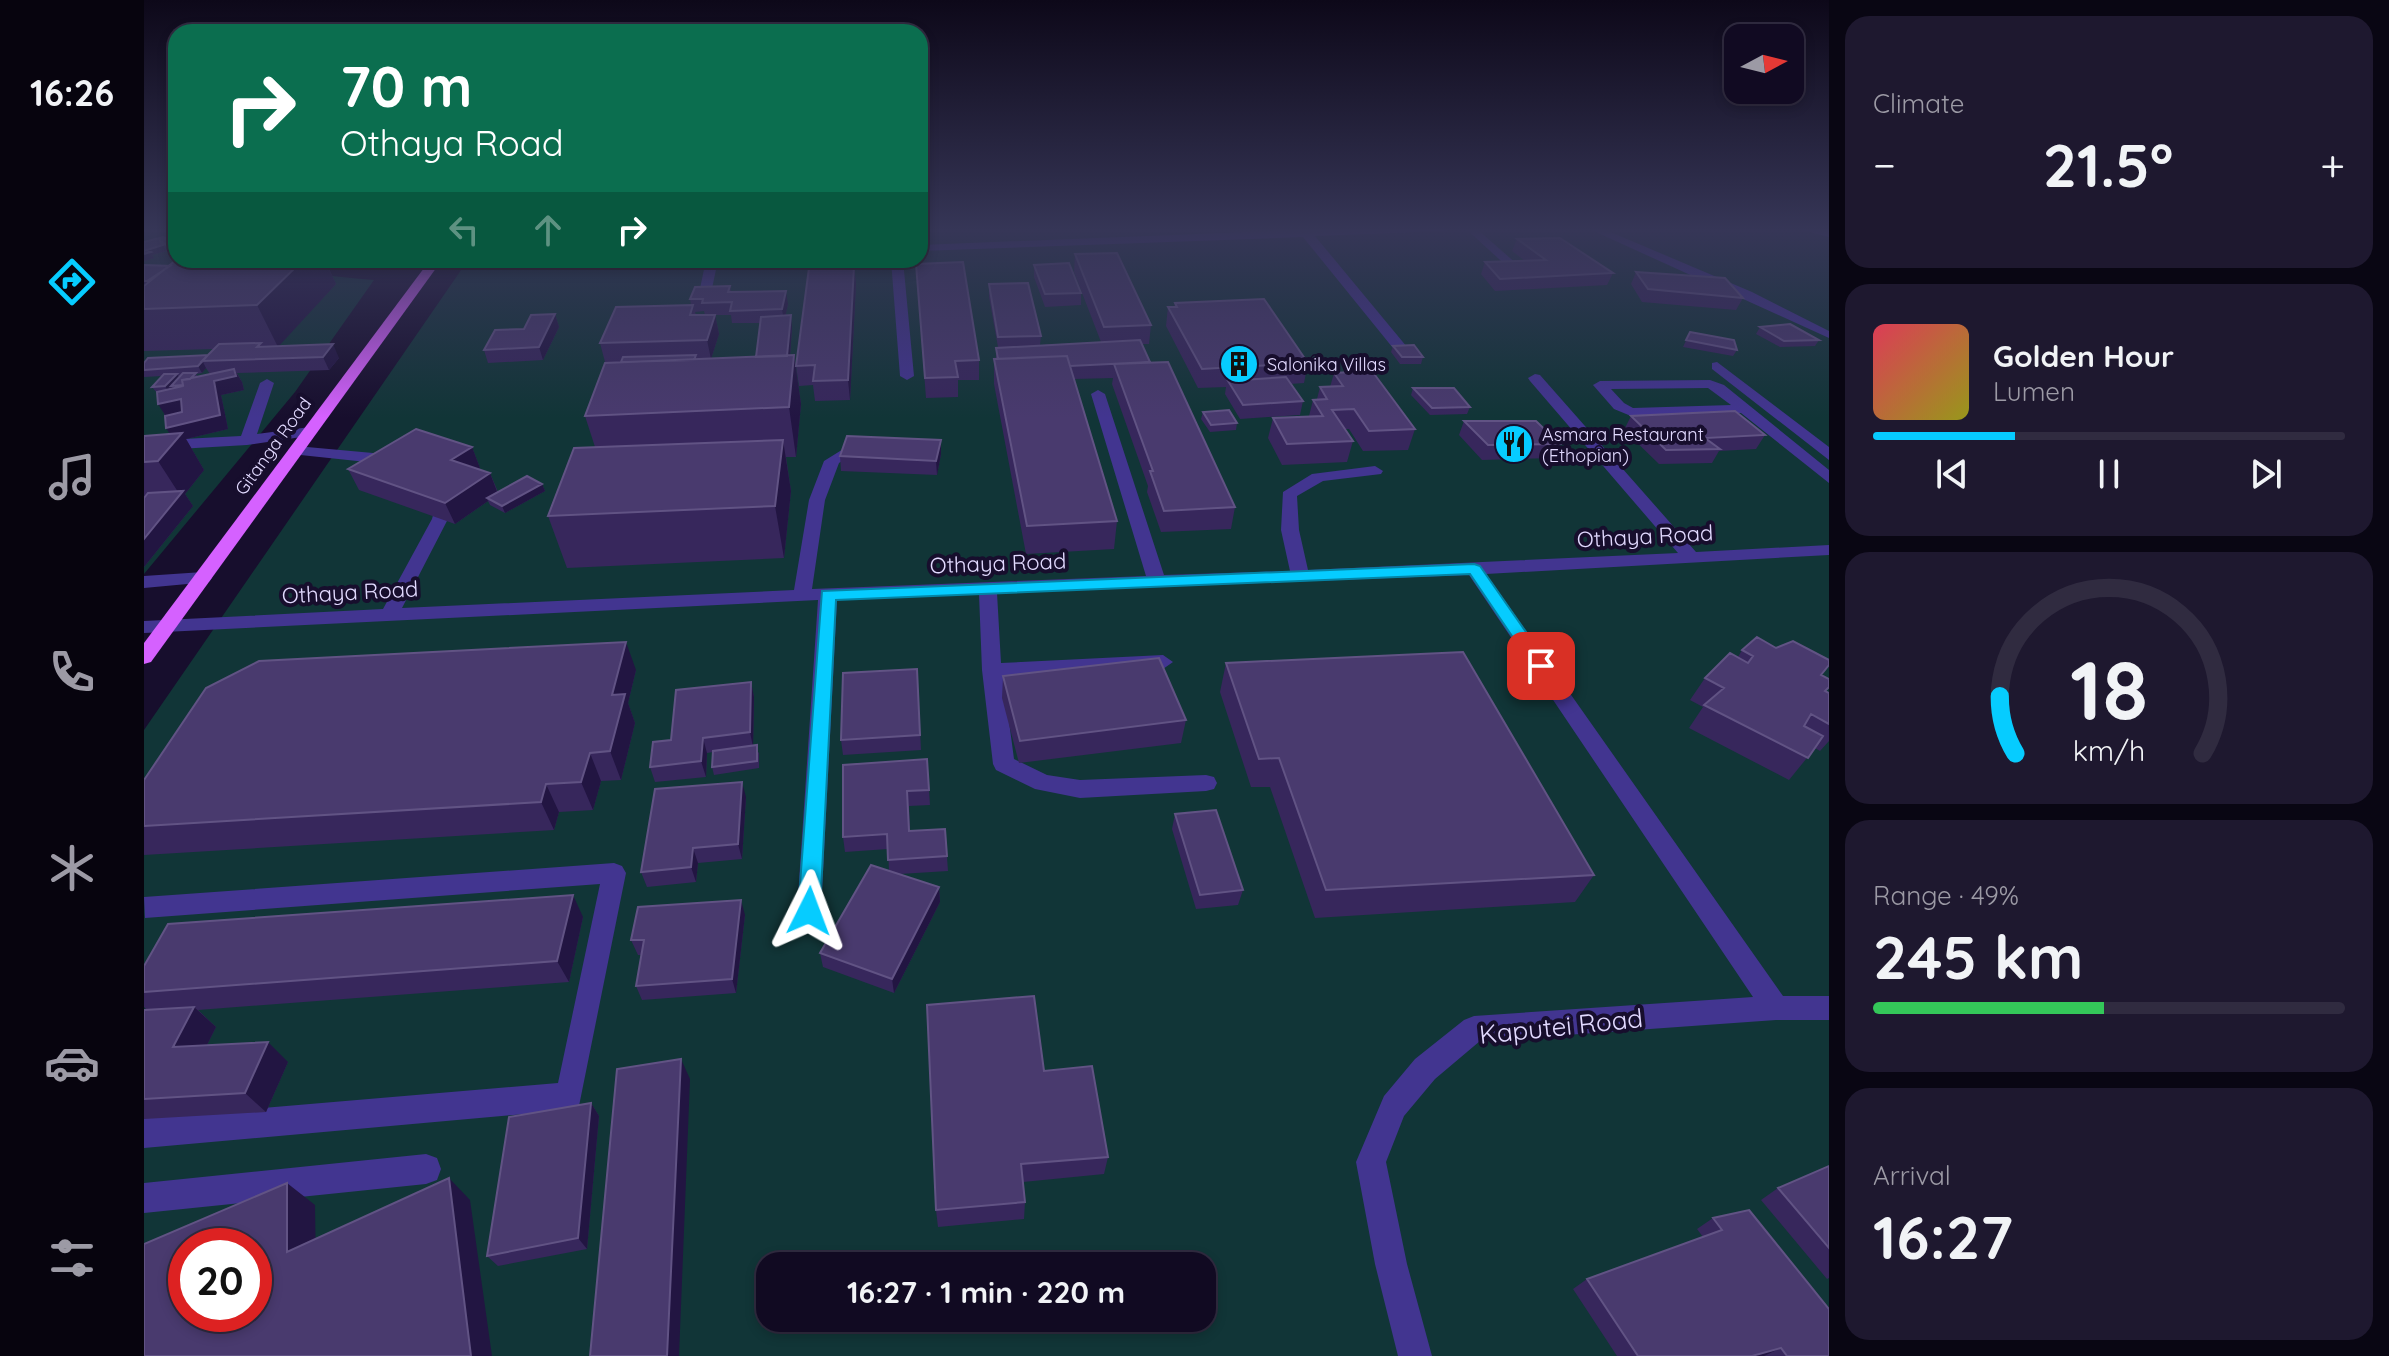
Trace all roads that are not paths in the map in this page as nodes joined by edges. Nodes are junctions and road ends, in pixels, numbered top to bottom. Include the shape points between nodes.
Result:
1 (413, 291) edge
2 (705, 291) edge
3 (900, 291) edge
4 (1354, 291) edge
5 (1739, 291) edge
6 (704, 298) edge
7 (1827, 335) edge
8 (1402, 350) edge
9 (1717, 366) dead end
10 (907, 376) dead end
11 (1535, 378) dead end
12 (267, 383) dead end
13 (1098, 394) dead end
14 (1745, 409) junction
15 (310, 432) junction
16 (247, 440) junction
17 (866, 440) edge
18 (144, 446) edge
19 (296, 451) junction
20 (1829, 455) edge
21 (406, 461) edge
22 (1375, 471) dead end
23 (1829, 478) edge
24 (450, 479) edge
25 (1829, 550) edge
26 (1692, 558) junction
27 (1474, 569) junction
28 (1300, 576) junction
29 (203, 578) junction
30 (1157, 581) junction
31 (144, 582) edge
32 (988, 588) junction
33 (802, 595) junction
34 (828, 595) junction
35 (390, 614) junction
36 (169, 625) junction
37 (144, 627) edge
38 (144, 657) edge
39 (1163, 662) edge
40 (992, 670) junction
41 (1206, 783) dead end
42 (145, 907) edge
43 (809, 911) dead end
44 (1776, 1008) junction
45 (1829, 1008) edge
46 (144, 1133) edge
47 (426, 1169) dead end
48 (144, 1198) edge
49 (1415, 1356) edge

1 - 15 main road, Gitanga Road
2 - 6 street
3 - 10 street
4 - 8 street
5 - 7 street
9 - 20 street
11 - 26 street
12 - 16 street
13 - 30 street
14 - 14 street via 1719,388 1700,382 1600,385 1631,412
14 - 23 street
15 - 16 street
15 - 19 main road, Gitanga Road
16 - 18 street
17 - 33 street via 832,461 817,500
19 - 21 street
19 - 29 main road, Gitanga Road
22 - 28 street via 1321,475 1289,495
24 - 35 street via 440,519
25 - 26 street, Othaya Road
26 - 27 street, Othaya Road
27 - 28 street, Othaya Road
27 - 44 street
28 - 30 street, Othaya Road
29 - 31 street
29 - 36 main road, Gitanga Road
30 - 32 street, Othaya Road
32 - 34 street, Othaya Road
32 - 40 street
33 - 34 street, Othaya Road
33 - 35 street, Othaya Road
34 - 43 street
35 - 36 street, Othaya Road
36 - 37 street, Othaya Road
36 - 38 main road, Gitanga Road
39 - 40 street
40 - 41 street via 1004,764 1043,783 1080,789
42 - 46 street via 614,873 569,1096
44 - 45 street, Kaputei Road
44 - 49 street, Kaputei Road via 1474,1029 1425,1069 1394,1106 1371,1162
47 - 48 street

